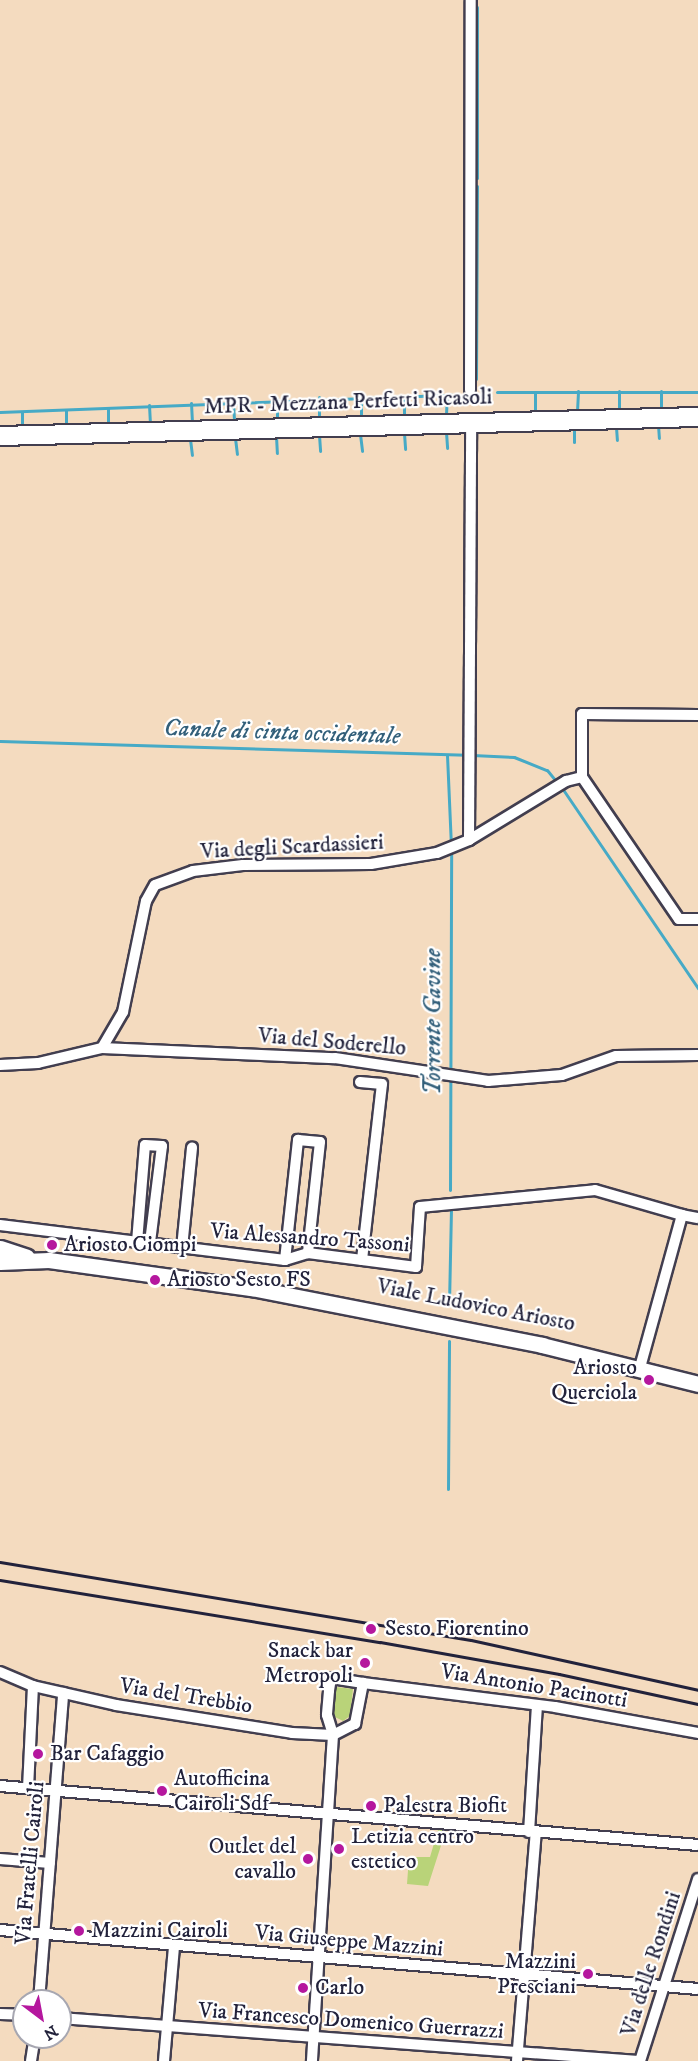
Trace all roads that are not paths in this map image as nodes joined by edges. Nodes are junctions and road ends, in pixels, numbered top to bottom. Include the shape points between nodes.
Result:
1 (471, 0) edge
2 (470, 390) dead end
3 (698, 417) edge
4 (464, 426) junction
5 (0, 436) edge
6 (698, 715) edge
7 (582, 777) junction
8 (469, 840) junction
9 (698, 919) edge
10 (102, 1048) junction
11 (698, 1055) edge
12 (0, 1065) edge
13 (360, 1082) dead end
14 (192, 1147) dead end
15 (682, 1215) junction
16 (698, 1218) edge
17 (0, 1225) edge
18 (136, 1242) junction
19 (150, 1244) junction
20 (0, 1248) edge
21 (182, 1248) junction
22 (309, 1253) junction
23 (32, 1259) junction
24 (285, 1260) junction
25 (362, 1260) junction
26 (0, 1262) edge
27 (640, 1367) junction
28 (698, 1384) edge
29 (0, 1672) edge
30 (363, 1683) junction
31 (33, 1686) junction
32 (63, 1693) junction
33 (537, 1704) junction
34 (698, 1733) edge
35 (333, 1735) junction
36 (0, 1786) edge
37 (28, 1788) junction
38 (56, 1790) junction
39 (329, 1812) junction
40 (532, 1832) junction
41 (698, 1845) edge
42 (0, 1859) edge
43 (50, 1863) junction
44 (698, 1878) edge
45 (0, 1930) edge
46 (44, 1934) junction
47 (174, 1946) junction
48 (318, 1958) junction
49 (523, 1976) junction
50 (666, 1987) junction
51 (40, 1989) edge
52 (697, 1990) edge
53 (72, 2019) edge
54 (167, 2027) junction
55 (313, 2036) junction
56 (517, 2057) edge
57 (164, 2061) edge
58 (312, 2061) edge
59 (639, 2061) edge

1 - 2 street
3 - 4 main road, MPR - Mezzana Perfetti Ricasoli via 488,422
4 - 5 main road, MPR - Mezzana Perfetti Ricasoli
4 - 8 street
6 - 7 street via 582,714
7 - 8 street, Via degli Scardassieri via 566,781
7 - 9 street via 678,920
8 - 10 street, Via degli Scardassieri via 437,853 398,861 324,866 243,865 193,871 155,885 146,901 123,1012
10 - 11 street, Via del Soderello via 336,1058 488,1080 572,1072 616,1056
10 - 12 street via 38,1063
13 - 25 street via 382,1084
14 - 21 street
15 - 16 street
15 - 25 street, Via Alessandro Tassoni via 595,1190 442,1203 420,1207 416,1267
15 - 27 street
17 - 18 street, Via Alessandro Tassoni
18 - 19 street, Via Alessandro Tassoni
18 - 19 street via 145,1144 162,1146
19 - 21 street, Via Alessandro Tassoni
20 - 23 street, Viale Ludovico Ariosto
21 - 24 street, Via Alessandro Tassoni
22 - 24 street, Via Alessandro Tassoni
22 - 24 street via 320,1142 298,1140
22 - 25 street, Via Alessandro Tassoni
23 - 26 street, Viale Ludovico Ariosto
23 - 27 street, Viale Ludovico Ariosto via 156,1274 475,1324 576,1346
27 - 28 street, Viale Ludovico Ariosto
29 - 31 street, Via del Trebbio
30 - 33 street, Via Antonio Pacinotti
30 - 35 street via 355,1724
30 - 35 street, Via Antonio Pacinotti via 331,1678 327,1715
31 - 32 street, Via del Trebbio
31 - 37 street
32 - 35 street, Via del Trebbio via 246,1726
32 - 38 street, Via Fratelli Cairoli
33 - 34 street, Via Antonio Pacinotti
33 - 40 street
35 - 39 street
36 - 37 street
37 - 38 street
38 - 39 street
38 - 43 street, Via Fratelli Cairoli
39 - 40 street
39 - 48 street
40 - 41 street
40 - 49 street
42 - 43 street
43 - 46 street, Via Fratelli Cairoli
44 - 50 street, Via delle Rondini
45 - 46 street, Via Giuseppe Mazzini
46 - 47 street, Via Giuseppe Mazzini
46 - 51 street, Via Fratelli Cairoli
47 - 48 street, Via Giuseppe Mazzini
47 - 54 street
48 - 49 street, Via Giuseppe Mazzini
48 - 55 street
49 - 50 street, Via Giuseppe Mazzini
49 - 56 street
50 - 52 street, Via Giuseppe Mazzini
50 - 59 street, Via delle Rondini
53 - 54 street, Via Francesco Domenico Guerrazzi
54 - 55 street, Via Francesco Domenico Guerrazzi
54 - 57 street
55 - 56 street, Via Francesco Domenico Guerrazzi
55 - 58 street
56 - 59 street, Via Francesco Domenico Guerrazzi

